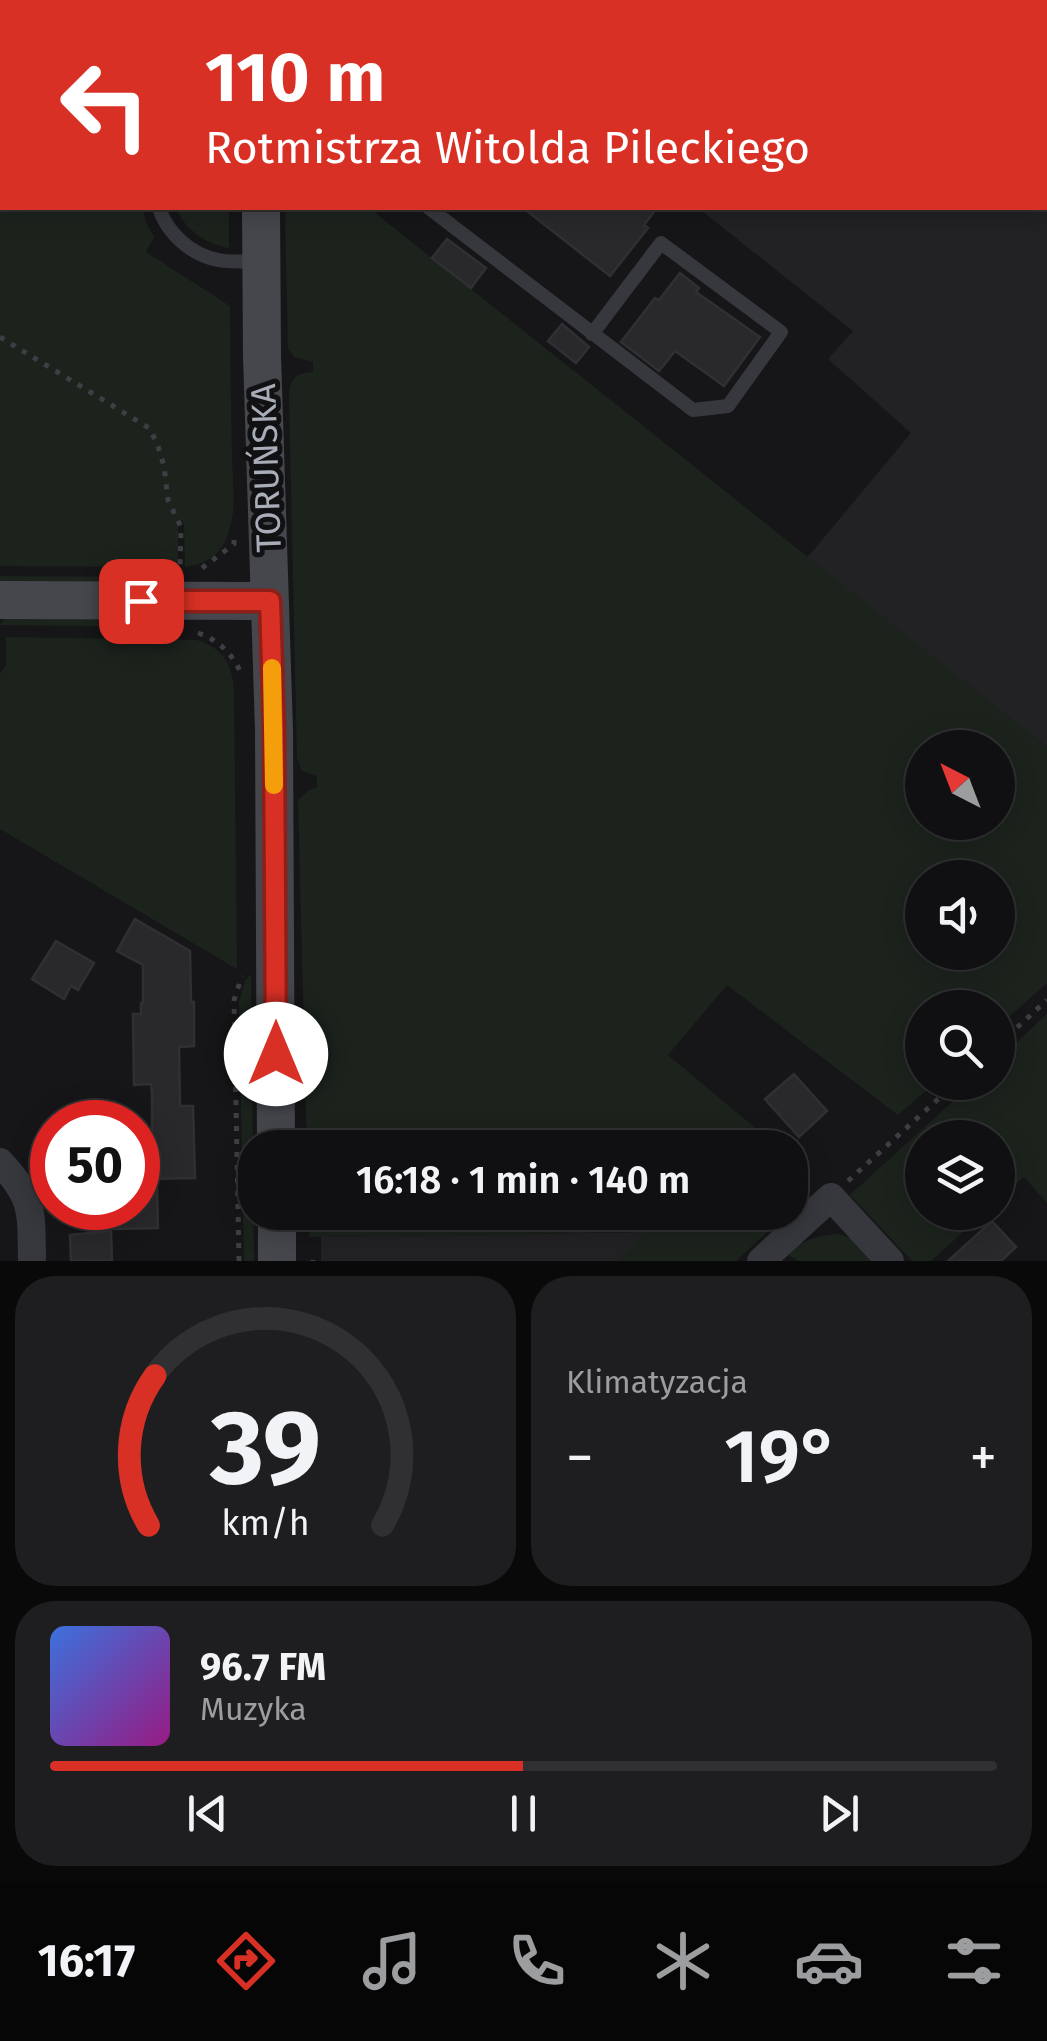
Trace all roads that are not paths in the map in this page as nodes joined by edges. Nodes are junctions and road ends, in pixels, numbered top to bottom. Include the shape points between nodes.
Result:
1 (160, 210) edge
2 (260, 210) edge
3 (432, 210) edge
4 (261, 261) junction
5 (592, 334) junction
6 (0, 600) edge
7 (270, 601) junction
8 (276, 1130) edge
9 (2, 1168) edge
10 (276, 1230) edge
11 (32, 1261) edge
12 (277, 1261) edge
13 (760, 1261) edge
14 (890, 1261) edge

1 - 4 lane via 169,230 196,251 217,260
2 - 4 main road, TORUŃSKA
3 - 5 lane
4 - 7 main road, TORUŃSKA
5 - 5 lane via 660,243 781,332 728,406 693,410
6 - 7 main road
7 - 8 main road, TORUŃSKA
9 - 11 street via 26,1194
10 - 12 main road
13 - 14 street via 831,1197

